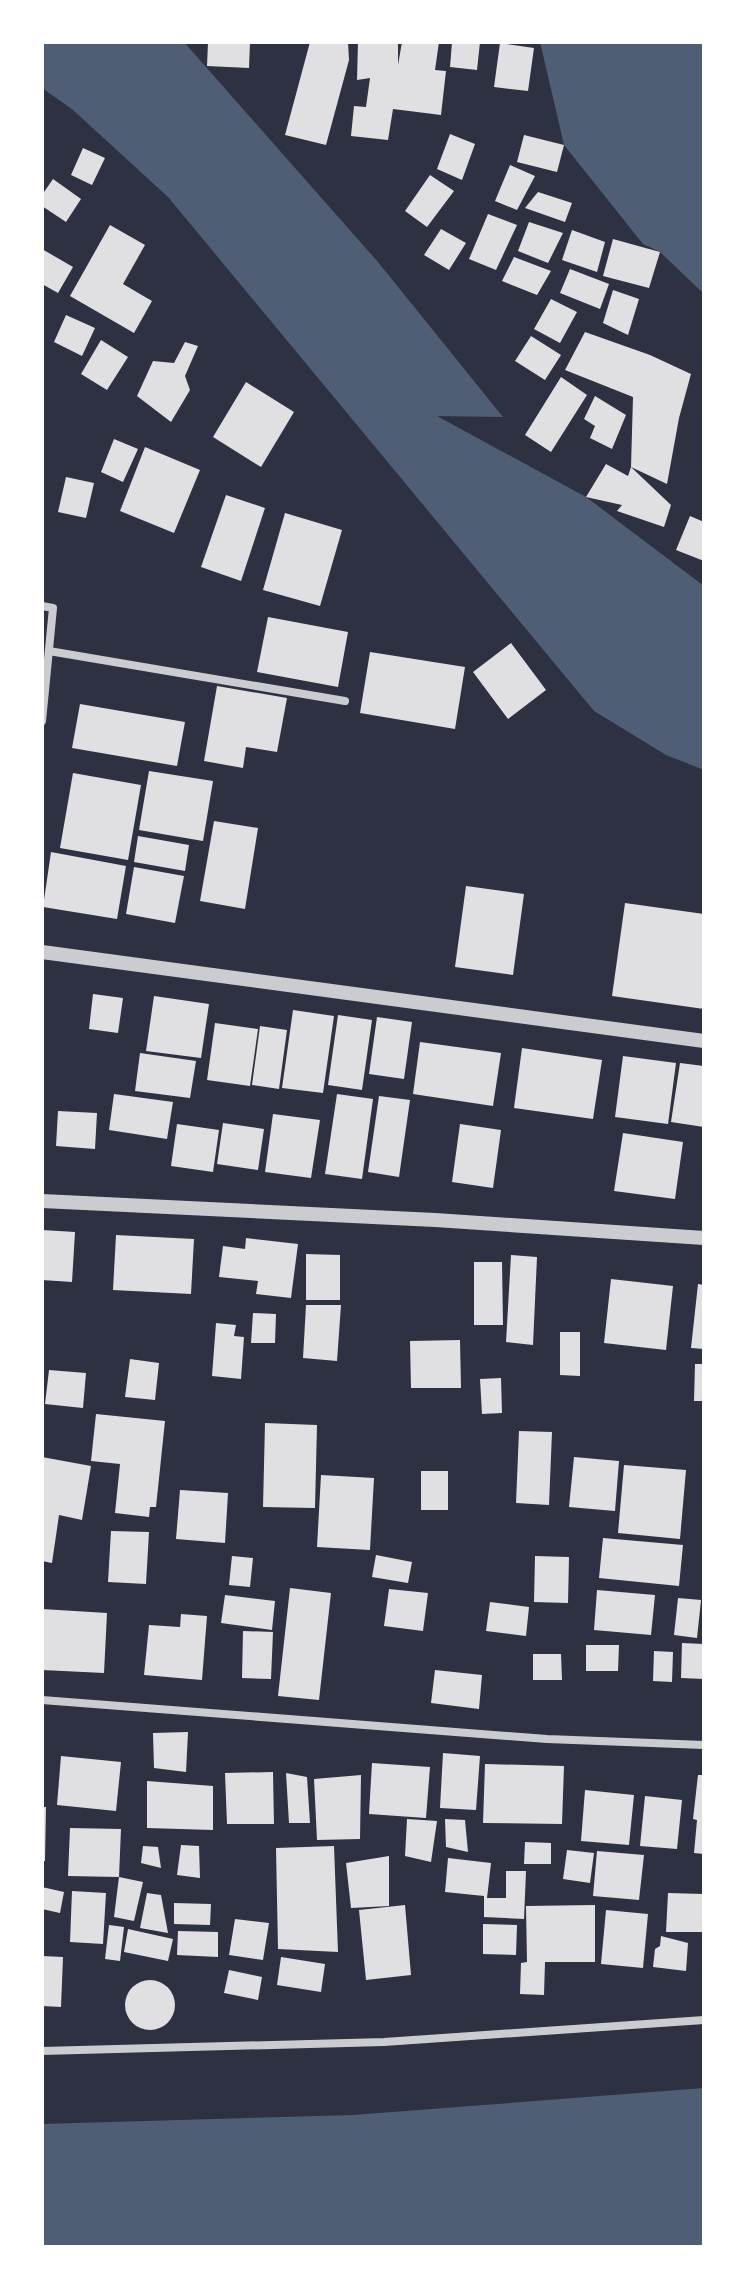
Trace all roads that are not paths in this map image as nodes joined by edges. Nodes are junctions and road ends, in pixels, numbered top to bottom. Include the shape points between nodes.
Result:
1 (42, 606) edge
2 (49, 651) junction
3 (345, 701) dead end
4 (42, 721) edge
5 (42, 952) edge
6 (704, 1041) edge
7 (42, 1201) edge
8 (704, 1238) edge
9 (42, 1700) edge
10 (704, 1745) edge
11 (704, 2020) edge
12 (42, 2051) edge

1 - 2 street via 53,608
2 - 3 street
2 - 4 street
5 - 6 street
7 - 8 street
9 - 10 street via 547,1739
11 - 12 street via 384,2042

